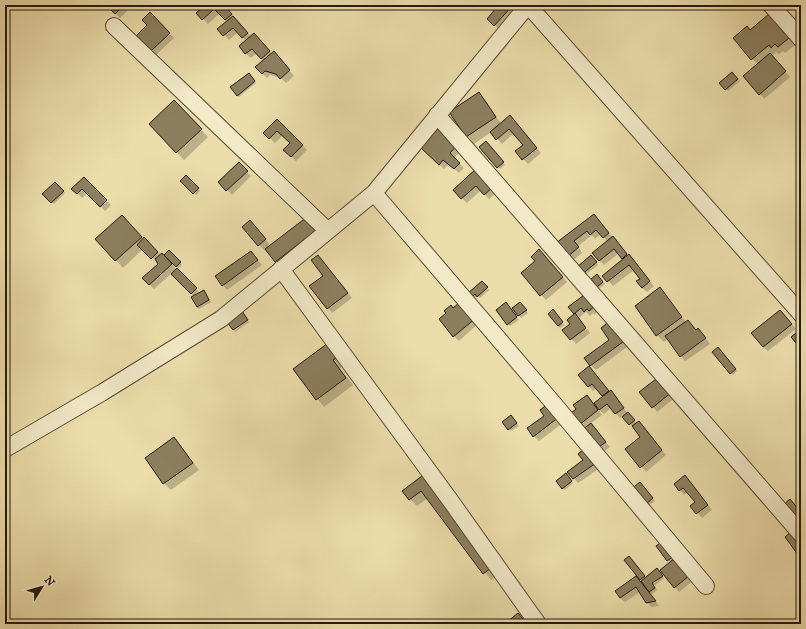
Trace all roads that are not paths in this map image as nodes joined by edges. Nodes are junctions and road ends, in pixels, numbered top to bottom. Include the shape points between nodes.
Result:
1 (528, 5) edge
2 (770, 5) edge
3 (114, 26) dead end
4 (801, 39) edge
5 (437, 115) junction
6 (374, 193) junction
7 (328, 231) junction
8 (281, 269) junction
9 (801, 314) edge
10 (5, 449) edge
11 (801, 534) edge
12 (706, 586) dead end
13 (538, 624) edge

1 - 5 street
1 - 9 street
2 - 4 street
3 - 7 street
5 - 6 street
5 - 11 street
6 - 7 street
6 - 12 street
7 - 8 street
8 - 10 street via 221,319
8 - 13 street

